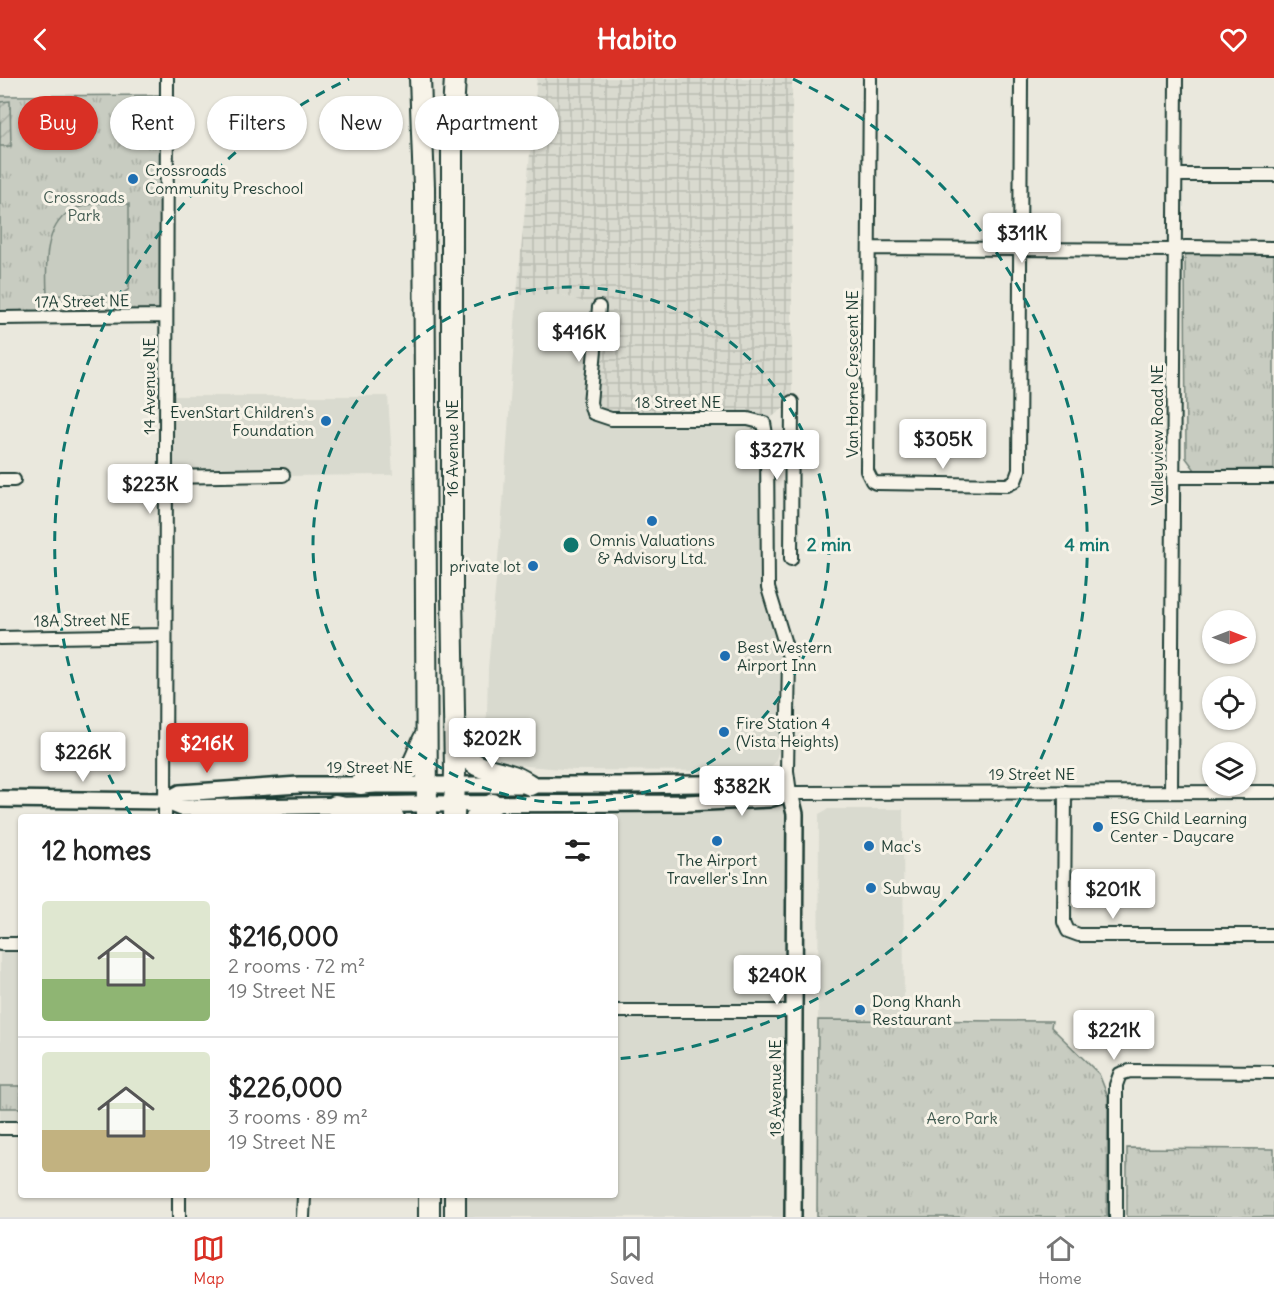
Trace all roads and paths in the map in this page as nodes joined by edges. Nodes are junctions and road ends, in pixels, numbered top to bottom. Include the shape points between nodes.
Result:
1 (167, 78) edge
2 (420, 78) edge
3 (455, 78) edge
4 (870, 78) edge
5 (1021, 78) edge
6 (1176, 78) edge
7 (1176, 175) junction
8 (1274, 175) edge
9 (869, 248) junction
10 (1274, 248) edge
11 (1019, 249) junction
12 (1175, 250) junction
13 (598, 307) dead end
14 (165, 316) junction
15 (0, 318) edge
16 (792, 402) dead end
17 (764, 423) joint
18 (283, 475) dead end
19 (165, 477) junction
20 (1174, 477) junction
21 (1274, 477) edge
22 (0, 480) edge
23 (14, 480) dead end
24 (791, 559) dead end
25 (165, 635) junction
26 (0, 638) edge
27 (455, 725) junction
28 (428, 732) junction
29 (360, 784) junction
30 (530, 785) junction
31 (1065, 792) junction
32 (1171, 792) junction
33 (1274, 792) edge
34 (790, 793) junction
35 (0, 799) edge
36 (165, 801) junction
37 (427, 802) edge
38 (454, 802) edge
39 (493, 804) junction
40 (336, 806) junction
41 (165, 814) edge
42 (375, 814) edge
43 (479, 814) edge
44 (1274, 935) edge
45 (0, 944) edge
46 (18, 944) edge
47 (618, 1011) edge
48 (793, 1011) junction
49 (1274, 1072) edge
50 (0, 1128) edge
51 (18, 1128) edge
52 (178, 1198) edge
53 (304, 1198) edge
54 (429, 1198) edge
55 (455, 1198) edge
56 (178, 1217) edge
57 (303, 1217) edge
58 (429, 1217) edge
59 (455, 1217) edge
60 (793, 1217) edge
61 (1116, 1217) edge

1 - 14 street, 14 Avenue NE
2 - 28 highway, 16 Avenue NE
3 - 27 highway, 16 Avenue NE
4 - 9 street, Van Horne Crescent NE
5 - 11 street, Van Horne Crescent NE
6 - 7 street, Valleyview Road NE
7 - 8 street
7 - 12 street, Valleyview Road NE
9 - 11 street
9 - 11 street, Van Horne Crescent NE via 867,471 876,483 944,485 1006,485 1017,476
10 - 12 street
11 - 12 street
12 - 20 street, Valleyview Road NE
13 - 17 street, 18 Street NE via 590,403 593,413 611,418 748,419
14 - 15 street, 17A Street NE
14 - 19 street, 14 Avenue NE
16 - 24 street
17 - 34 street, 18 Avenue NE via 768,588 789,657
18 - 19 street
19 - 25 street, 14 Avenue NE
20 - 21 street
20 - 32 street, Valleyview Road NE
22 - 23 street
25 - 26 street, 18A Street NE
25 - 36 street, 14 Avenue NE
27 - 30 highway via 465,754 475,764
27 - 38 highway, 16 Avenue NE
28 - 29 highway via 409,768 401,775
28 - 37 highway, 16 Avenue NE
29 - 36 street, 19 Street NE via 180,793
29 - 37 street, 19 Street NE
30 - 34 street, 19 Street NE via 769,783
30 - 38 street, 19 Street NE
31 - 32 street, 19 Street NE
31 - 34 street, 19 Street NE
31 - 44 street via 1064,922 1068,931 1079,935
32 - 33 street, 19 Street NE
34 - 39 street, 19 Street NE via 769,799 687,803
34 - 48 street, 18 Avenue NE via 795,814
35 - 36 street, 19 Street NE
36 - 40 street, 19 Street NE via 182,808
36 - 41 street, 14 Avenue NE
37 - 38 street, 19 Street NE
37 - 40 street, 19 Street NE
38 - 39 street, 19 Street NE
39 - 43 highway
40 - 42 highway
45 - 46 street
47 - 48 street
48 - 60 street, 18 Avenue NE
49 - 61 street via 1120,1074 1116,1085
50 - 51 street
52 - 56 street
53 - 57 street
54 - 58 highway
55 - 59 highway

